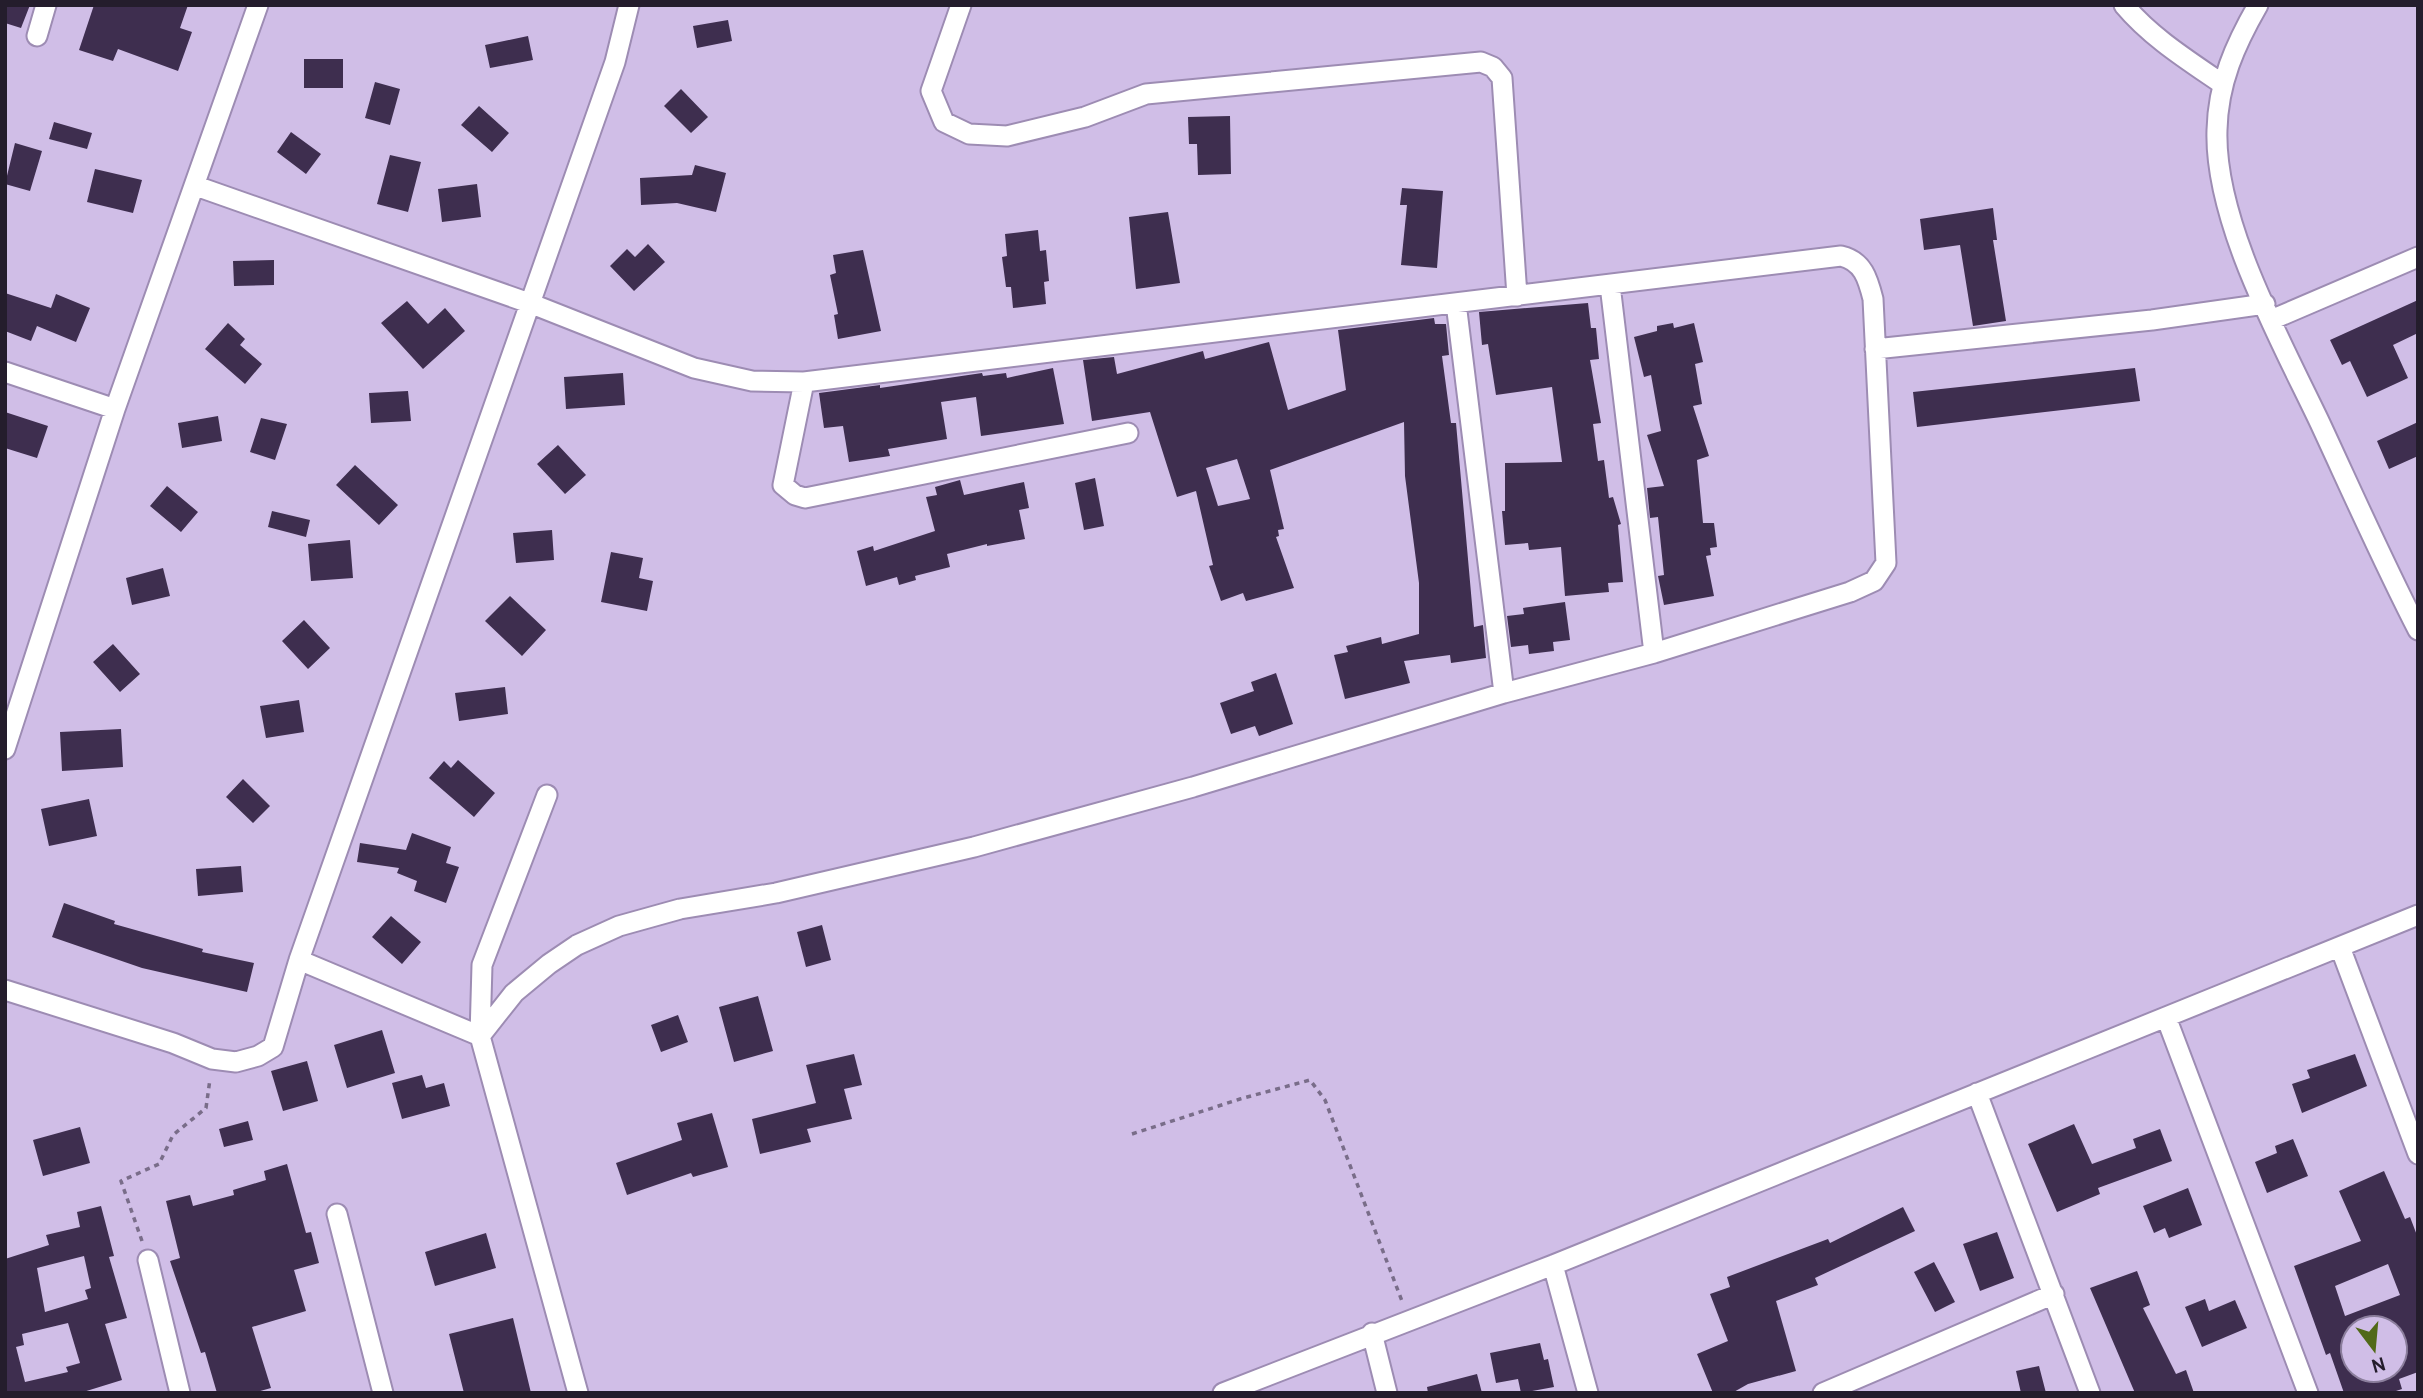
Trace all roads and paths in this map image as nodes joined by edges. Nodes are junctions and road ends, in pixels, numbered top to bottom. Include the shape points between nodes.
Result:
1 (46, 5) edge
2 (258, 5) edge
3 (629, 5) edge
4 (961, 5) edge
5 (2124, 5) edge
6 (2258, 5) edge
7 (37, 36) dead end
8 (2221, 83) junction
9 (196, 186) junction
10 (2418, 257) edge
11 (1610, 285) junction
12 (1517, 296) junction
13 (1456, 303) junction
14 (532, 304) junction
15 (2268, 312) junction
16 (1875, 349) junction
17 (5, 372) edge
18 (804, 382) junction
19 (115, 409) junction
20 (1128, 433) dead end
21 (2418, 630) edge
22 (1654, 653) junction
23 (1504, 693) junction
24 (5, 749) edge
25 (547, 795) dead end
26 (2418, 915) edge
27 (2340, 947) junction
28 (299, 960) junction
29 (5, 990) edge
30 (2165, 1017) junction
31 (480, 1036) junction
32 (212, 1059) junction
33 (1978, 1093) junction
34 (1132, 1134) dead end
35 (2418, 1153) edge
36 (337, 1214) dead end
37 (148, 1260) joint
38 (1553, 1265) junction
39 (2054, 1294) junction
40 (1408, 1320) junction
41 (1372, 1333) junction
42 (180, 1393) edge
43 (383, 1393) edge
44 (578, 1393) edge
45 (1223, 1393) edge
46 (1387, 1393) edge
47 (1588, 1393) edge
48 (1823, 1393) edge
49 (2090, 1393) edge
50 (2308, 1393) edge

1 - 7 street
2 - 9 street
3 - 14 street via 615,62
4 - 12 street via 931,91 944,122 969,134 1007,136 1085,117 1146,94 1481,62 1493,67 1502,78
5 - 8 street via 2175,52
6 - 8 street
8 - 15 street via 2216,131 2219,166 2239,240
9 - 14 street
9 - 19 street
10 - 15 street
11 - 12 street
11 - 16 street via 1851,258 1868,278
11 - 22 street
12 - 13 street
13 - 18 street
13 - 23 street
14 - 18 street via 724,377
14 - 28 street
15 - 16 street
15 - 21 street
16 - 22 street via 1886,564 1882,573 1850,592
17 - 19 street
18 - 20 street via 783,485 805,498
19 - 24 street
22 - 23 street
23 - 31 street via 1193,787 948,854 776,893 680,909 619,926 549,964 514,993
25 - 31 street via 482,965
26 - 27 street
27 - 30 street
27 - 35 street
28 - 31 street
28 - 32 street via 273,1047 236,1062
29 - 32 street
30 - 33 street
30 - 50 street
31 - 44 street
32 - 37 path via 206,1108 173,1135 159,1164 121,1181
33 - 38 street
33 - 39 street
34 - 40 path via 1310,1080 1325,1100
36 - 43 street
37 - 42 street
38 - 40 street
38 - 47 street
39 - 48 street
39 - 49 street
40 - 41 street
41 - 45 street
41 - 46 street

